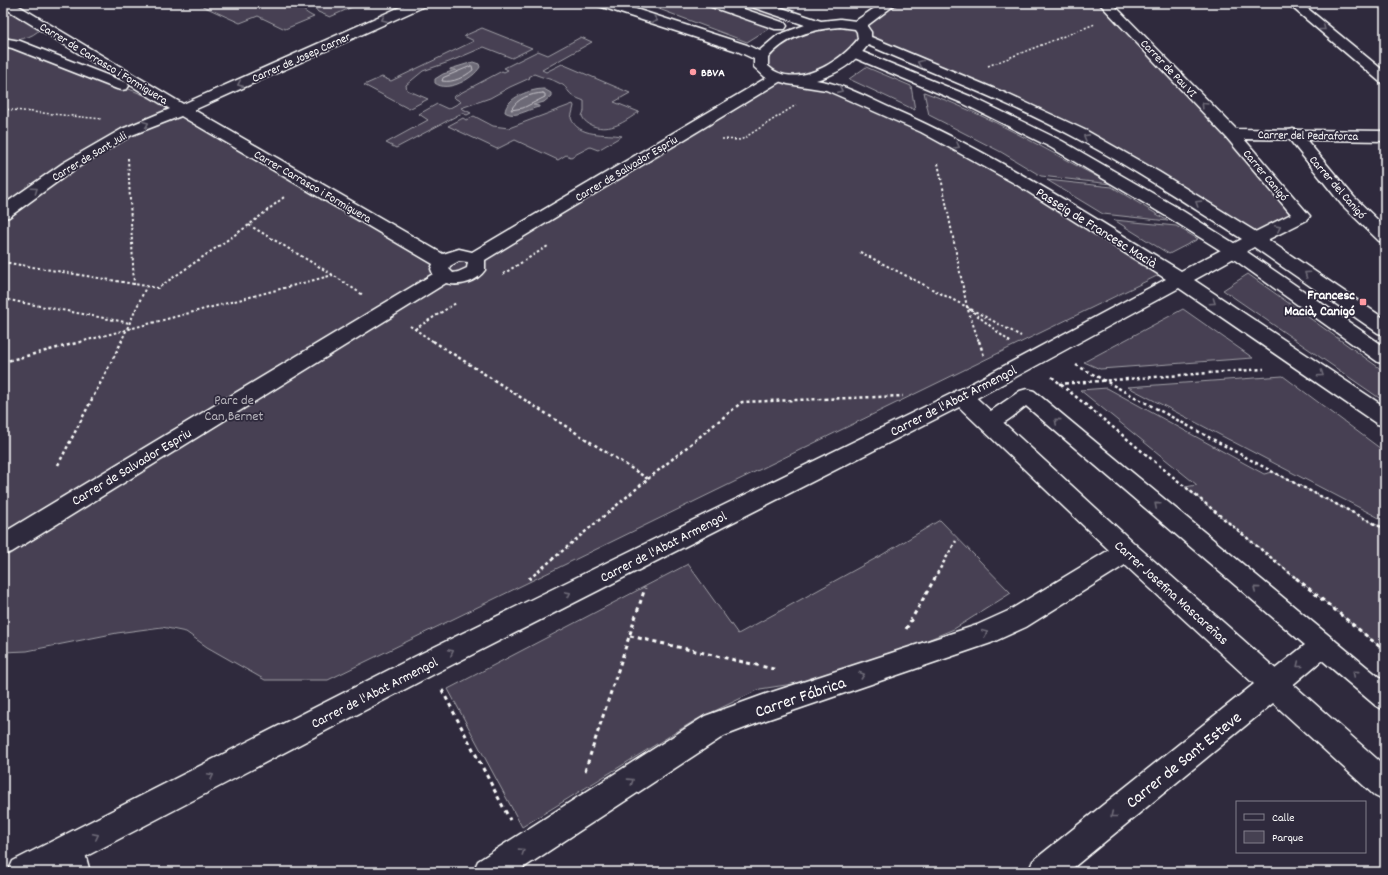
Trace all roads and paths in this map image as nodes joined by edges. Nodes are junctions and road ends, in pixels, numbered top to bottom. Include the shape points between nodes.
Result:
1 (5, 3) edge
2 (420, 3) edge
3 (604, 3) edge
4 (714, 3) edge
5 (754, 3) edge
6 (891, 3) edge
7 (1105, 3) edge
8 (1293, 3) edge
9 (1118, 15) junction
10 (820, 25) junction
11 (780, 26) dead end
12 (859, 26) junction
13 (865, 39) junction
14 (3, 42) edge
15 (855, 53) junction
16 (761, 57) junction
17 (955, 78) junction
18 (782, 79) junction
19 (1385, 79) edge
20 (798, 104) dead end
21 (182, 110) junction
22 (926, 129) junction
23 (1232, 134) junction
24 (1293, 134) junction
25 (1385, 136) edge
26 (718, 138) dead end
27 (305, 180) junction
28 (3, 213) edge
29 (1301, 216) joint
30 (249, 225) junction
31 (1385, 237) edge
32 (1255, 239) junction
33 (548, 246) dead end
34 (1234, 251) junction
35 (860, 252) dead end
36 (3, 262) edge
37 (444, 269) junction
38 (333, 275) junction
39 (501, 275) dead end
40 (1181, 280) junction
41 (146, 287) junction
42 (3, 299) edge
43 (462, 300) dead end
44 (967, 308) junction
45 (386, 310) junction
46 (130, 323) junction
47 (1385, 328) edge
48 (128, 329) junction
49 (415, 329) junction
50 (1040, 355) junction
51 (1385, 357) edge
52 (3, 362) edge
53 (992, 381) junction
54 (962, 397) junction
55 (1385, 418) edge
56 (989, 422) junction
57 (58, 465) dead end
58 (1385, 529) edge
59 (956, 541) dead end
60 (3, 545) edge
61 (1126, 551) junction
62 (526, 581) dead end
63 (646, 585) dead end
64 (630, 636) junction
65 (1323, 645) junction
66 (1385, 651) edge
67 (429, 663) junction
68 (883, 668) junction
69 (784, 671) dead end
70 (1274, 685) junction
71 (1385, 698) edge
72 (1385, 786) edge
73 (568, 822) junction
74 (524, 849) junction
75 (71, 861) edge
76 (24, 872) edge
77 (489, 872) edge
78 (1044, 872) edge

1 - 21 street, Carrer de Carrasco i Formiguera
2 -> 21 street, Carrer de Josep Carner
3 -> 16 street
4 - 11 street
5 - 10 street
6 - 12 street
7 - 9 street, Carrer de Pau VI
8 -> 19 street
9 - 17 path
23 -> 9 street, Carrer de Pau VI
10 - 12 street via 840,23
10 - 16 street via 781,39
12 - 13 street via 864,32
13 - 15 street
17 -> 13 street
14 - 21 street via 15,44
15 - 18 street via 827,72 802,78
15 - 34 street via 967,100 1056,144
16 - 18 street via 763,69
32 -> 17 street via 1153,175 1081,134
18 -> 22 street, Passeig de Francesc Macià via 829,86
18 - 37 street, Carrer de Salvador Espriu via 475,258 476,270 467,277 454,279
20 - 26 path via 741,140
21 - 27 street, Carrer Carrasco i Formiguera
28 -> 21 street, Carrer de Sant Juli via 69,166 127,132
22 -> 40 street, Passeig de Francesc Macià via 1020,179
22 - 44 path via 936,154
23 - 24 street, Carrer del Pedraforca
23 - 29 street, Carrer Canigó
24 - 25 street, Carrer del Pedraforca
24 - 31 street, Carrer del Canigó via 1348,201
27 - 30 path
27 - 37 street, Carrer Carrasco i Formiguera
32 -> 29 street, Carrer de l'Abat Armengol
30 - 38 path
30 - 41 path via 158,288
32 - 34 street, Carrer de l'Abat Armengol
47 -> 32 street
33 - 39 path
34 - 40 street, Carrer de l'Abat Armengol
34 - 51 street
35 - 44 path
36 - 41 path
37 - 45 street, Carrer de Salvador Espriu
38 - 45 path
38 - 48 path
40 - 50 street, Carrer de l'Abat Armengol
40 -> 55 street, Passeig de Francesc Macià
41 - 46 path
42 - 46 path
43 - 49 path
44 - 50 path
44 - 50 path
44 - 53 path
45 - 49 path
45 - 60 street, Carrer de Salvador Espriu
46 - 48 path
48 - 52 path
48 - 57 path
49 - 62 path via 648,479
50 - 53 street, Carrer de l'Abat Armengol
50 - 58 path
50 - 66 path
53 - 54 street, Carrer de l'Abat Armengol
54 - 56 street, Carrer Josefina Mascareñas
67 -> 54 street, Carrer de l'Abat Armengol
56 - 61 street, Carrer Josefina Mascareñas
65 -> 56 lane via 1027,396
59 - 68 path
68 -> 61 street, Carrer Fábrica via 982,635 1016,619
61 - 70 street, Carrer Josefina Mascareñas
63 - 64 path
64 - 69 path
64 - 73 path
65 -> 70 lane, Carrer de Sant Esteve
71 -> 65 lane
67 - 74 path
75 -> 67 street, Carrer de l'Abat Armengol
73 -> 68 street, Carrer Fábrica via 715,726
70 - 72 street, Carrer Josefina Mascareñas
70 -> 78 street, Carrer de Sant Esteve
73 - 74 street, Carrer Fábrica
77 -> 74 street, Carrer Fábrica
75 - 76 street, Carrer de l'Abat Armengol

